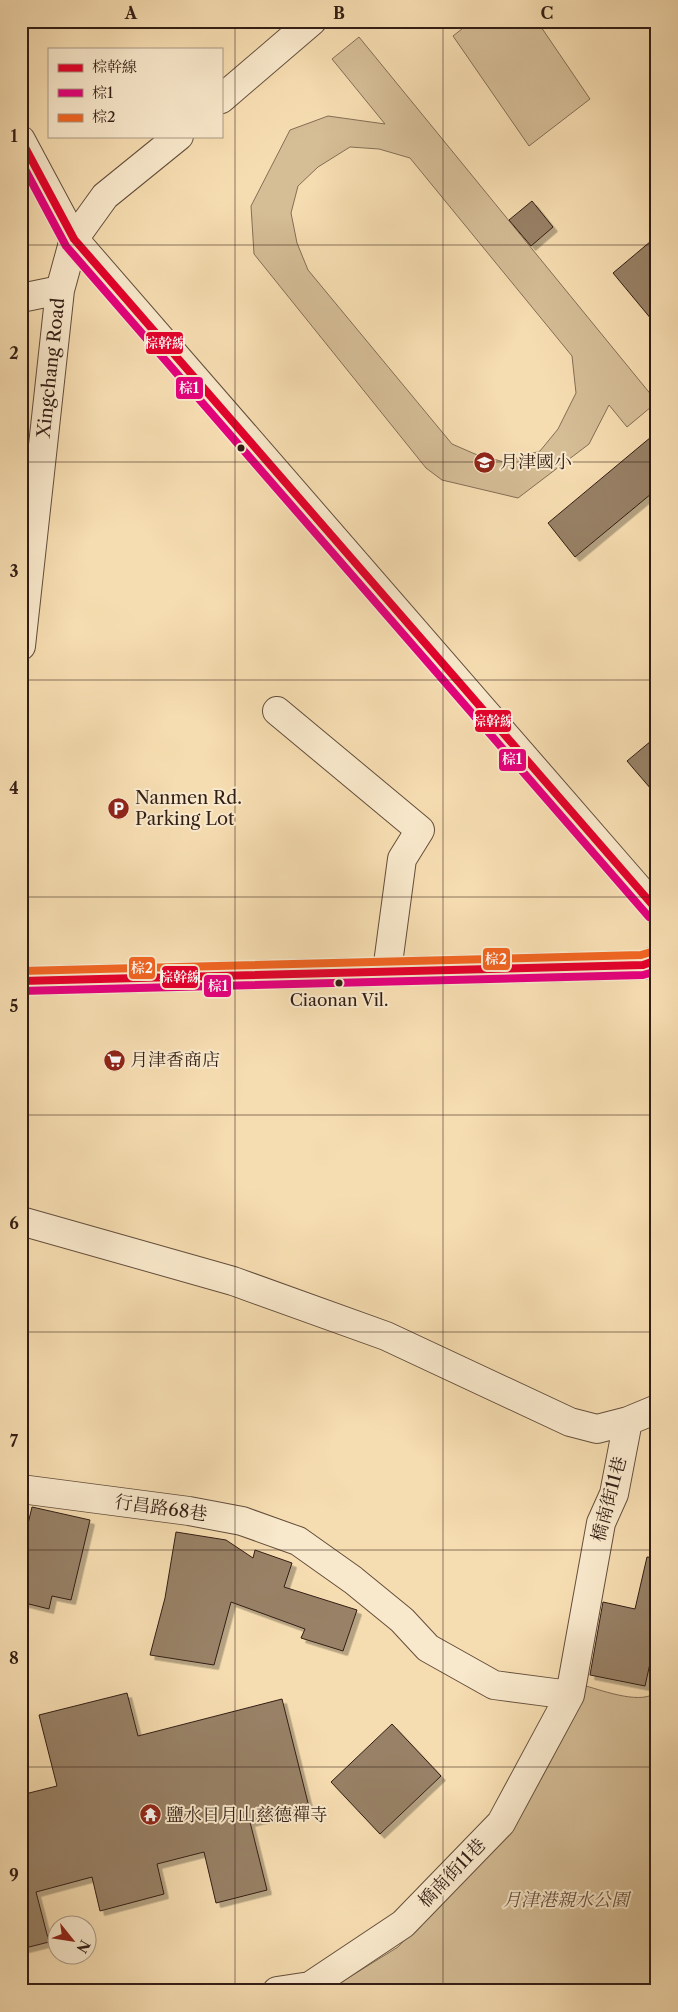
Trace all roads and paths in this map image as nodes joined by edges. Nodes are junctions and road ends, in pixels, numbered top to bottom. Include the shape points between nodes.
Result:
1 (312, 21) edge
2 (222, 98) edge
3 (177, 138) edge
4 (21, 140) edge
5 (74, 239) junction
6 (60, 290) junction
7 (21, 298) edge
8 (22, 638) edge
9 (277, 711) dead end
10 (657, 910) edge
11 (657, 960) edge
12 (387, 971) junction
13 (21, 981) edge
14 (21, 1221) edge
15 (657, 1409) edge
16 (628, 1421) junction
17 (21, 1489) edge
18 (570, 1695) junction
19 (277, 1991) edge

1 - 2 street
3 - 5 street, Xingchang Road via 105,196
4 - 5 street
5 - 6 street, Xingchang Road
5 - 10 street
6 - 7 street
6 - 8 street, Xingchang Road
9 - 12 street via 420,830 402,859
11 - 12 street via 643,965
12 - 13 street
14 - 16 street via 233,1280 386,1336 570,1422 597,1429
15 - 16 street
16 - 18 street, 橋南街11巷 via 614,1494 601,1523
17 - 18 street, 行昌路68巷 via 189,1511 242,1521 298,1541 402,1620 428,1648 494,1685
18 - 19 street, 橋南街11巷 via 501,1823 409,1917 310,1986

